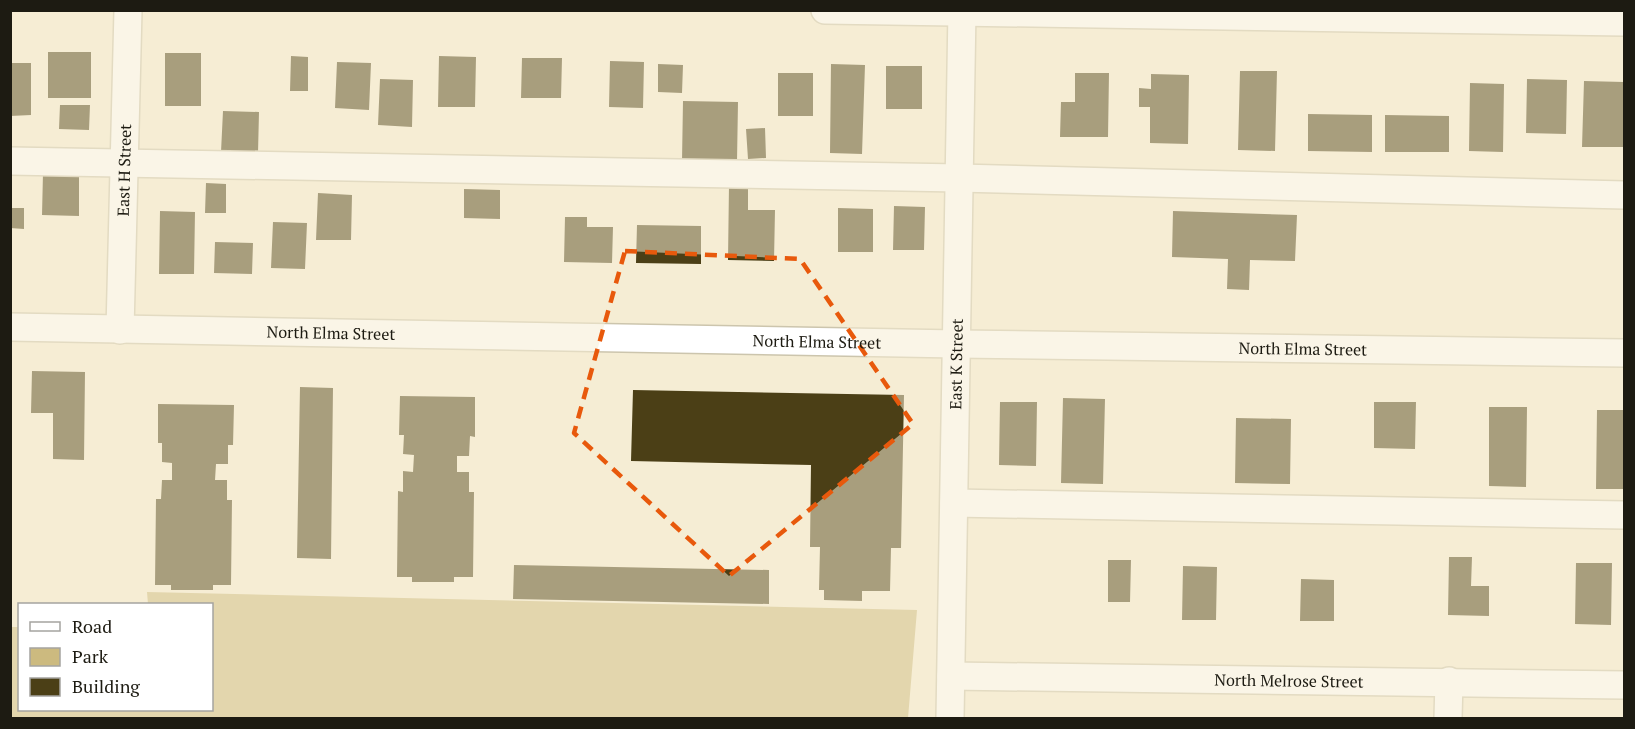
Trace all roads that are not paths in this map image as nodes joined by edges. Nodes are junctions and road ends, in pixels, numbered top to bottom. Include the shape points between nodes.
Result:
1 (128, 10) edge
2 (825, 10) edge
3 (962, 12) edge
4 (1624, 22) edge
5 (10, 161) edge
6 (124, 164) junction
7 (959, 178) junction
8 (1624, 195) edge
9 (10, 327) edge
10 (120, 330) junction
11 (957, 344) junction
12 (1624, 352) edge
13 (954, 502) junction
14 (1624, 515) edge
15 (951, 676) junction
16 (1449, 681) junction
17 (1624, 685) edge
18 (950, 718) edge
19 (1448, 718) edge

1 - 6 street, East H Street
2 - 3 street
3 - 4 street
3 - 7 street, East K Street
5 - 6 street
6 - 7 street
6 - 10 street, East H Street
7 - 8 street
7 - 11 street, East K Street
9 - 10 street, North Elma Street
10 - 11 street, North Elma Street
11 - 12 street, North Elma Street
11 - 13 street, East K Street
13 - 14 street
13 - 15 street, East K Street
15 - 16 street, North Melrose Street
15 - 18 street, East K Street
16 - 17 street, North Melrose Street
16 - 19 street

